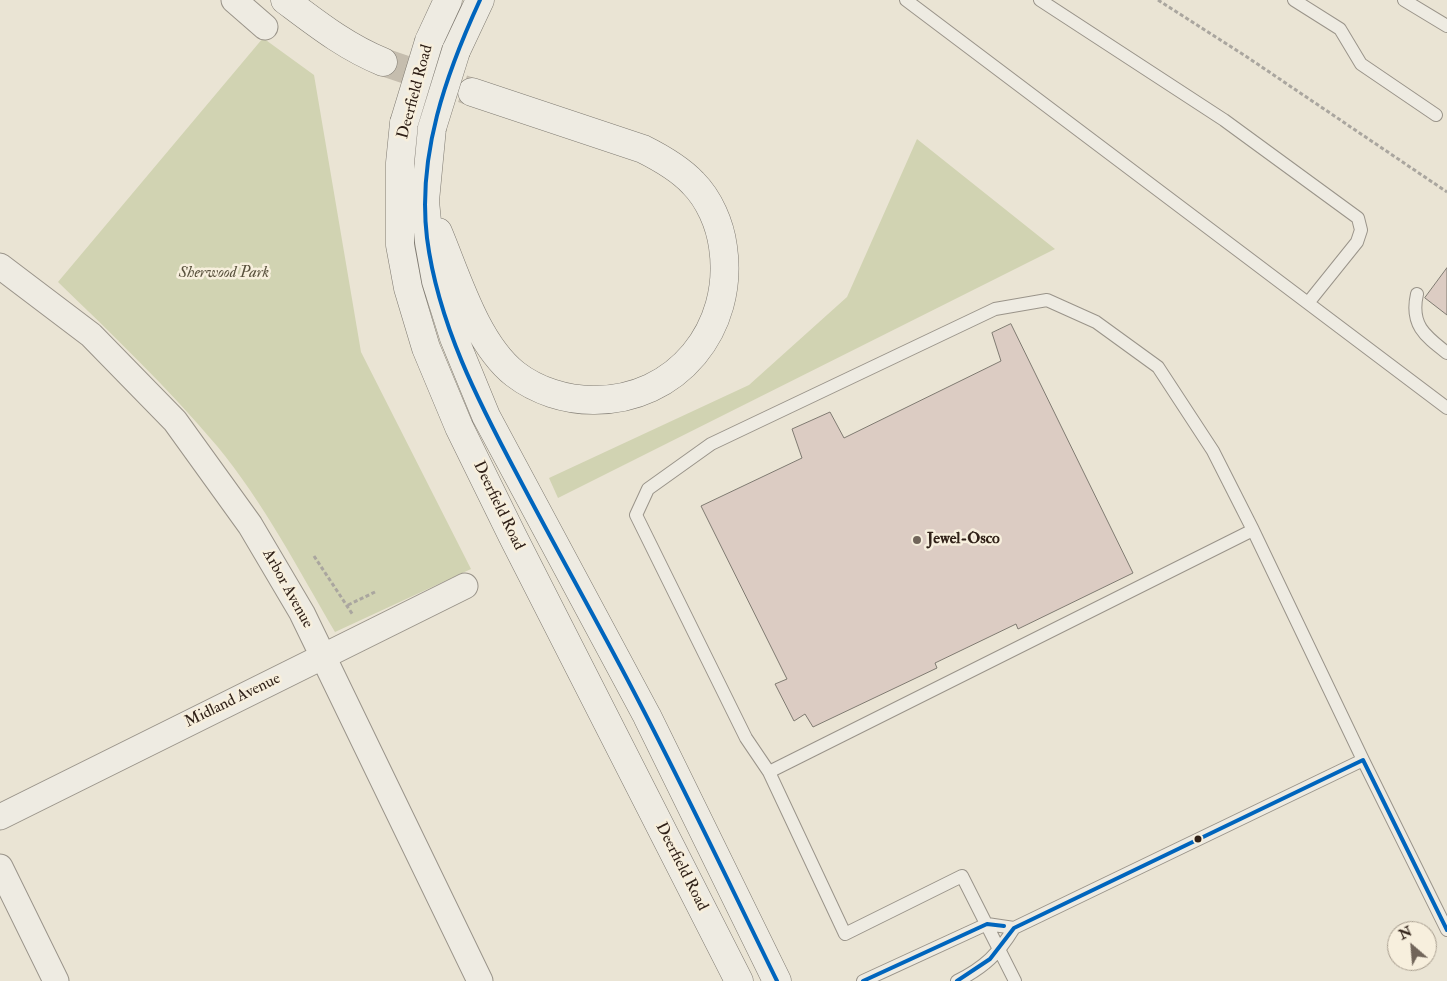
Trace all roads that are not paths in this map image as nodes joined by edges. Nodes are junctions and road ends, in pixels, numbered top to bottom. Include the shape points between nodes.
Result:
1 (234, 0) edge
2 (285, 0) edge
3 (448, 0) edge
4 (480, 0) edge
5 (906, 0) edge
6 (1040, 0) edge
7 (1294, 0) edge
8 (1404, 0) edge
9 (1447, 26) edge
10 (265, 27) dead end
11 (383, 62) tunnel mouth
12 (472, 92) tunnel mouth
13 (1436, 115) dead end
14 (425, 201) junction
15 (0, 266) edge
16 (1417, 294) dead end
17 (1308, 303) junction
18 (1447, 353) edge
19 (1447, 408) edge
20 (1252, 530) junction
21 (545, 559) junction
22 (465, 586) dead end
23 (322, 656) junction
24 (1363, 760) junction
25 (768, 772) junction
26 (0, 817) edge
27 (0, 867) edge
28 (988, 924) junction
29 (1014, 928) junction
30 (1447, 930) edge
31 (1000, 951) junction
32 (56, 981) edge
33 (480, 981) edge
34 (739, 981) edge
35 (777, 981) edge
36 (863, 981) edge
37 (957, 981) edge
38 (1015, 981) edge

1 - 10 street
2 - 11 main road via 332,35
3 - 21 main road, Deerfield Road, bridge via 429,41 404,123 400,163 400,245 408,288 426,348 459,427
4 - 14 main road, Deerfield Road, bridge via 456,51 432,128
5 - 17 lane
6 - 17 lane via 1224,120 1358,218 1361,230 1357,242
7 - 13 lane via 1340,29 1361,64
8 - 9 lane
12 - 14 main road via 643,148 667,161 694,183 710,205 722,234 726,264 725,287 713,327 703,344 672,377 642,393 609,400 575,400 545,392 515,374 490,346
14 - 21 main road, Deerfield Road via 436,281 454,338
15 - 23 street, Arbor Avenue via 91,335 175,421 250,525 302,612
16 - 18 lane via 1414,306 1416,319 1424,335
17 - 19 lane
20 - 24 lane
20 - 25 lane
20 - 25 lane via 1213,451 1158,368 1096,322 1047,300 995,309 711,444 648,489 636,515 746,738
21 - 34 main road, Deerfield Road
21 - 35 main road, Deerfield Road via 647,716
22 - 23 street, Midland Avenue
23 - 26 street, Midland Avenue
23 - 33 street, Arbor Avenue
24 - 29 lane
24 - 30 lane
25 - 28 lane via 845,934 962,876
27 - 32 street
28 - 29 lane
28 - 31 lane
28 - 36 lane
29 - 31 lane
31 - 37 lane via 978,971
31 - 38 lane

